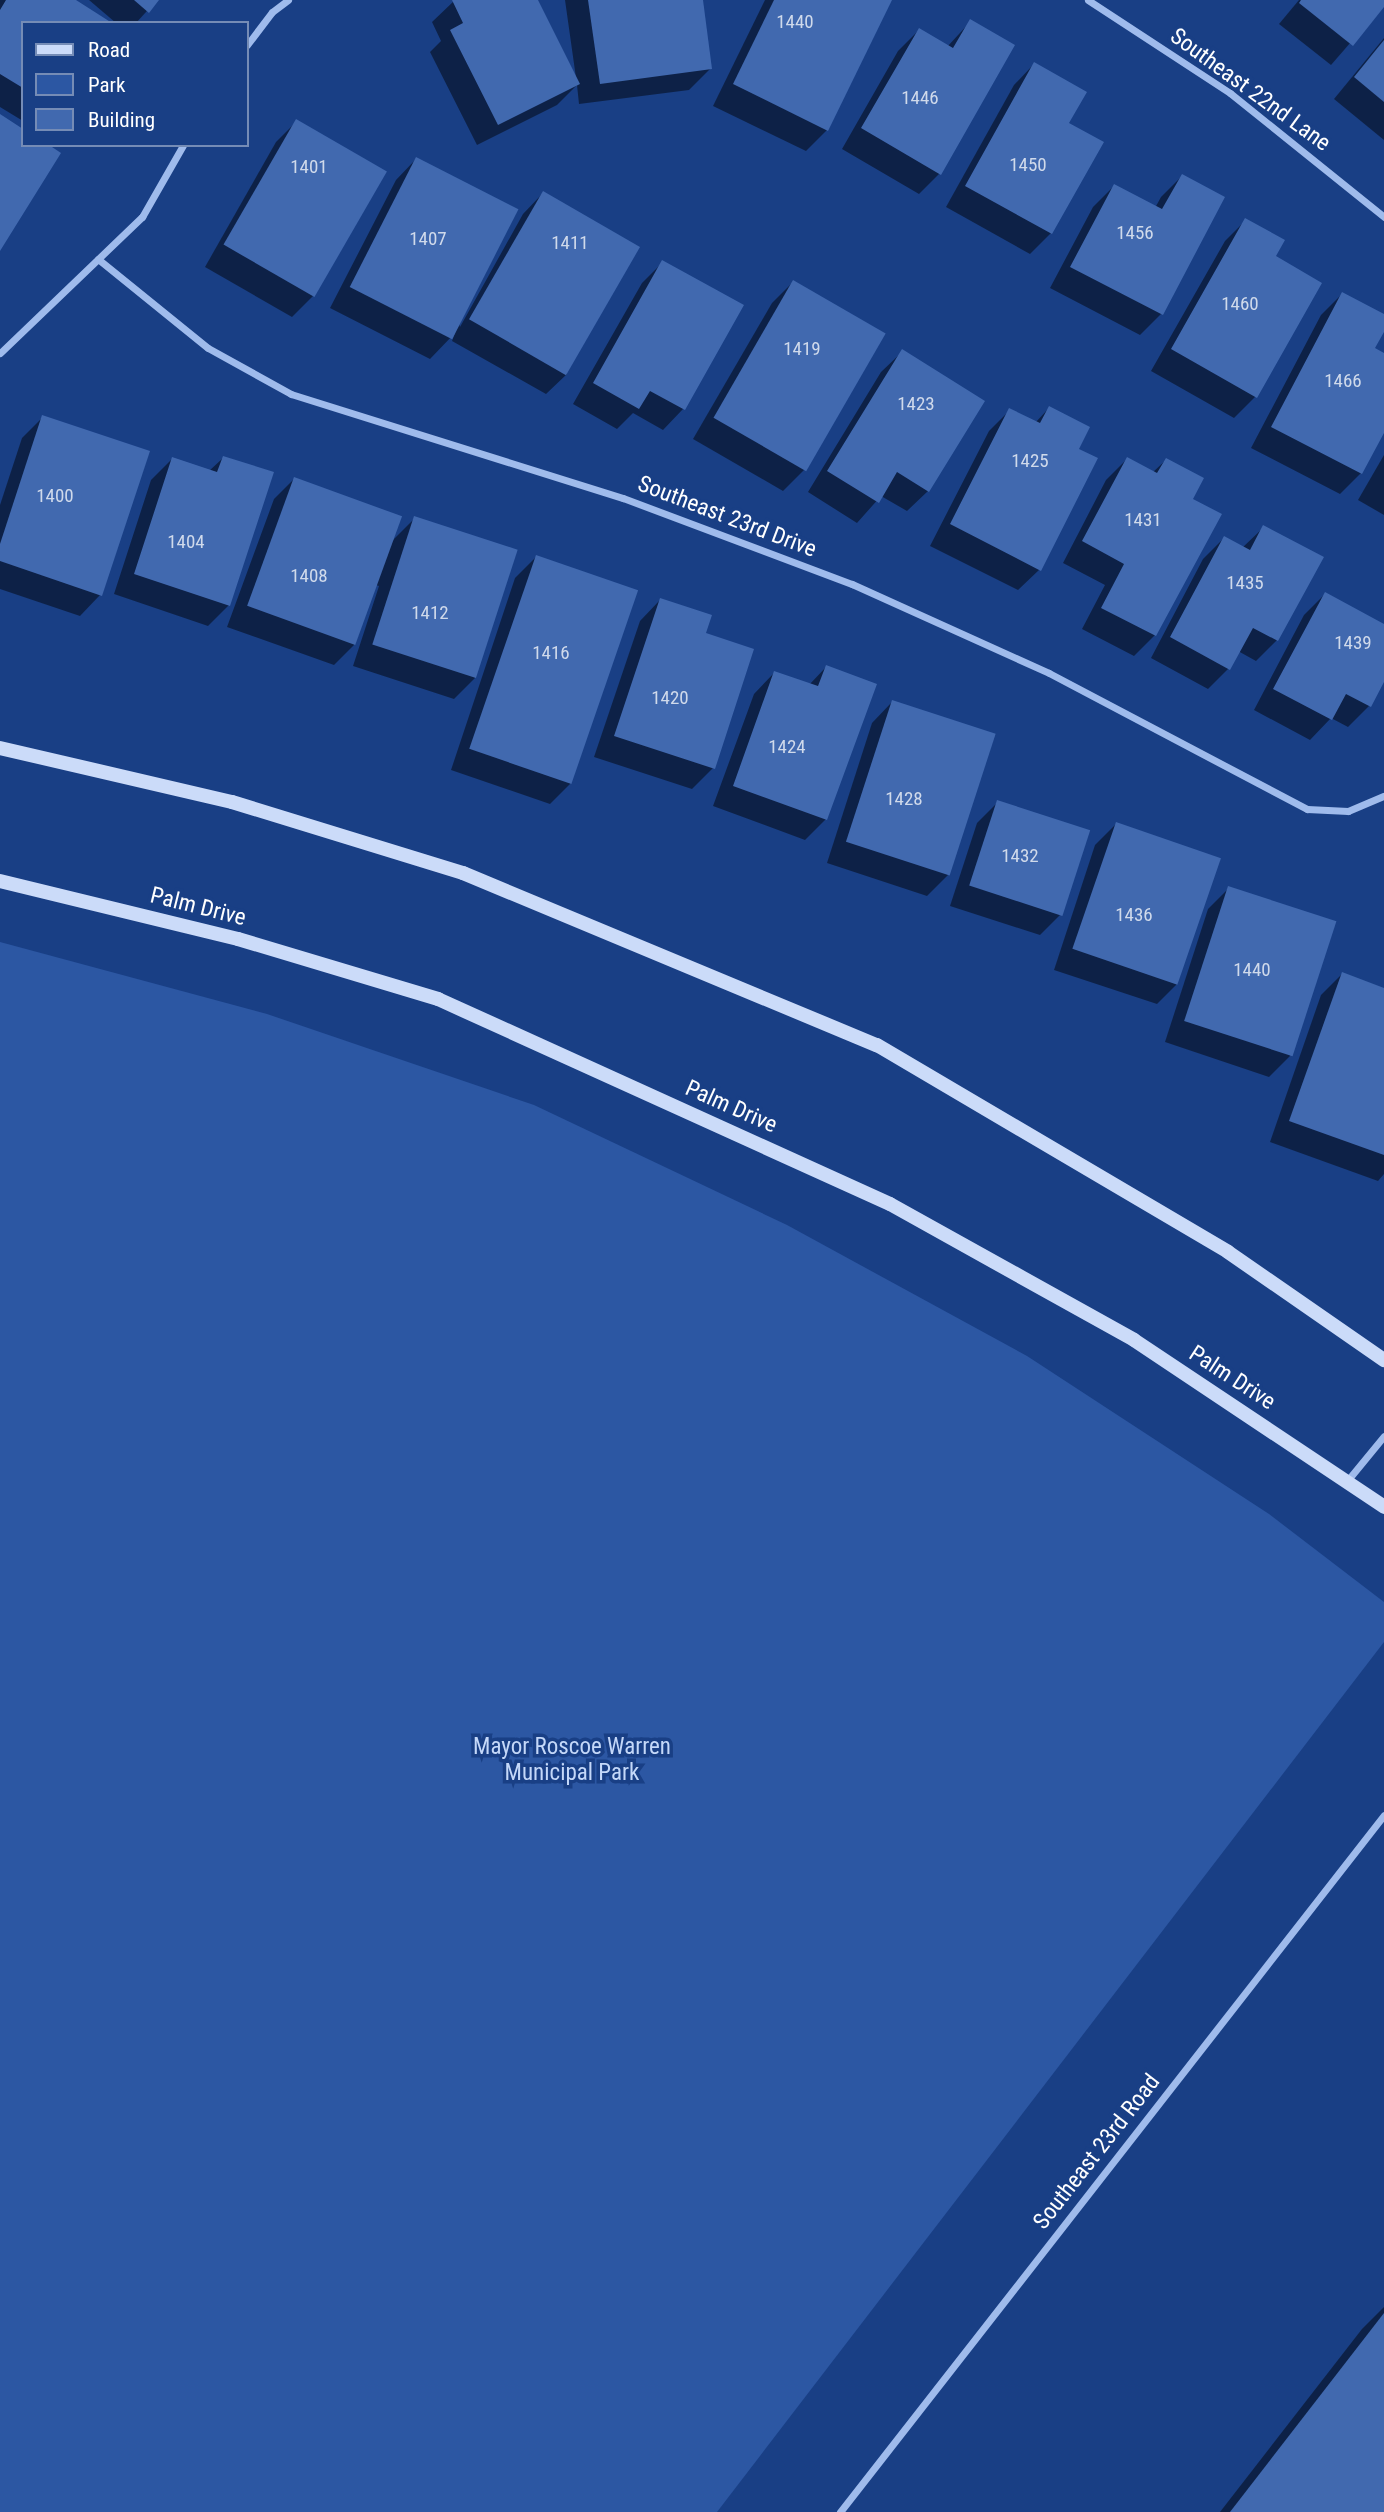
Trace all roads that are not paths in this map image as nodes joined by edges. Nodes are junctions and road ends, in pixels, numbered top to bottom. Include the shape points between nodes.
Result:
1 (288, 0) edge
2 (1088, 0) edge
3 (248, 44) edge
4 (182, 147) edge
5 (1384, 217) edge
6 (98, 259) junction
7 (0, 353) edge
8 (0, 748) edge
9 (1384, 796) edge
10 (0, 881) edge
11 (1384, 1360) edge
12 (1384, 1436) edge
13 (1347, 1481) junction
14 (1384, 1507) edge
15 (1384, 1815) edge
16 (840, 2512) edge

1 - 3 street via 272,12
2 - 5 street, Southeast 22nd Lane via 1230,93
4 - 6 street via 142,217
6 - 7 street
6 - 9 street, Southeast 23rd Drive via 208,348 290,394 623,498 852,584 1049,673 1307,809 1348,811
8 - 11 main road via 232,802 463,873 877,1045 1228,1252
10 - 13 main road, Palm Drive via 238,939 438,999 890,1204 1134,1340
12 - 13 street
13 - 14 main road, Palm Drive
15 - 16 street, Southeast 23rd Road

